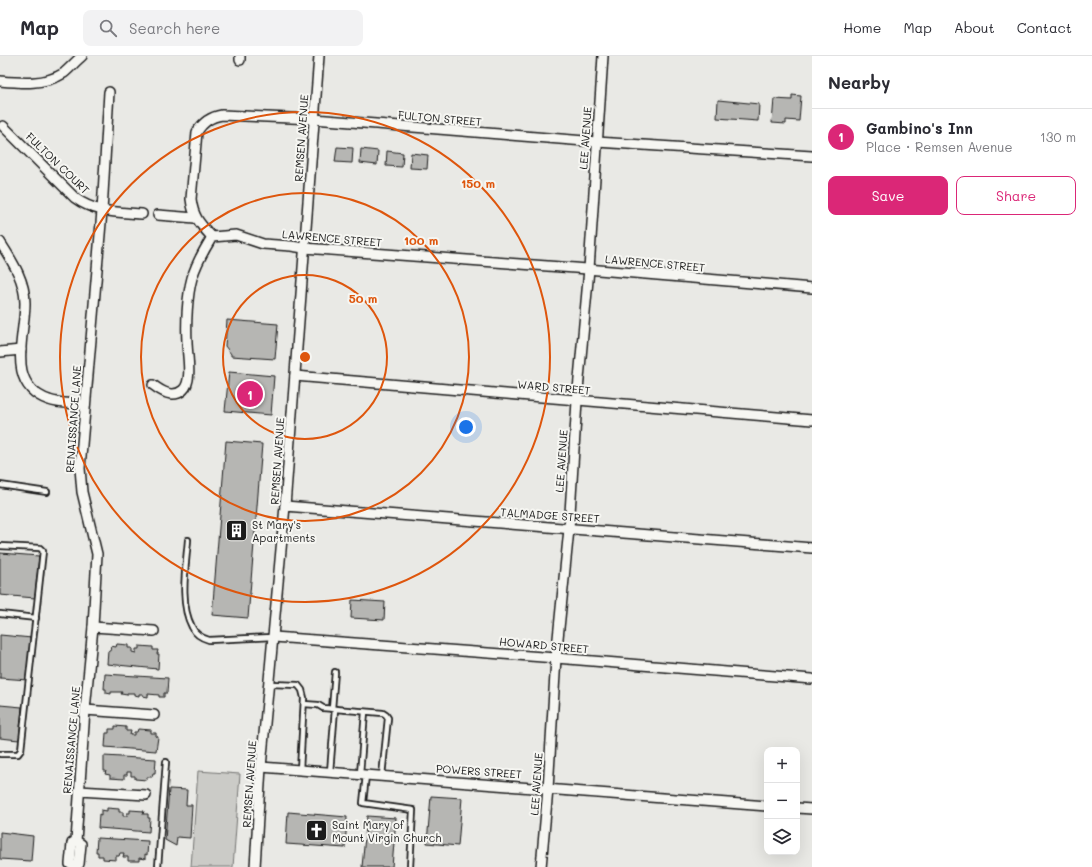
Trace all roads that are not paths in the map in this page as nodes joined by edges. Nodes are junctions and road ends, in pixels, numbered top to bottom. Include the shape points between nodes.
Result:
1 (82, 56) edge
2 (319, 56) edge
3 (603, 56) edge
4 (0, 81) edge
5 (109, 92) dead end
6 (314, 119) junction
7 (3, 126) dead end
8 (597, 142) junction
9 (812, 156) edge
10 (102, 211) junction
11 (142, 214) dead end
12 (158, 215) dead end
13 (195, 218) junction
14 (212, 237) junction
15 (0, 242) edge
16 (304, 248) junction
17 (589, 269) junction
18 (812, 288) edge
19 (21, 350) junction
20 (0, 352) edge
21 (295, 376) junction
22 (153, 385) dead end
23 (577, 401) junction
24 (85, 404) junction
25 (812, 420) edge
26 (0, 485) edge
27 (47, 492) dead end
28 (285, 506) junction
29 (568, 529) junction
30 (188, 540) dead end
31 (0, 546) edge
32 (812, 548) edge
33 (0, 614) edge
34 (36, 618) junction
35 (93, 627) junction
36 (154, 632) dead end
37 (274, 637) junction
38 (556, 658) junction
39 (335, 672) dead end
40 (812, 679) edge
41 (270, 684) junction
42 (304, 704) junction
43 (334, 709) junction
44 (85, 710) junction
45 (365, 712) junction
46 (154, 715) dead end
47 (0, 754) edge
48 (166, 762) dead end
49 (261, 767) junction
50 (300, 770) junction
51 (330, 772) junction
52 (363, 775) junction
53 (382, 776) junction
54 (548, 789) junction
55 (79, 791) junction
56 (146, 795) dead end
57 (764, 806) edge
58 (800, 808) edge
59 (812, 809) edge
60 (75, 866) edge
61 (158, 867) edge
62 (254, 867) edge
63 (410, 867) edge
64 (541, 867) edge

1 - 4 street via 64,72 40,82
2 - 6 street, REMSEN AVENUE
3 - 8 street, LEE AVENUE
5 - 10 street, RENAISSANCE LANE
6 - 8 street, FULTON STREET
6 - 13 street, FULTON STREET via 222,115 204,123 197,132 192,192
6 - 16 street, REMSEN AVENUE
7 - 10 street, FULTON COURT via 75,198
8 - 9 street, FULTON STREET
8 - 17 street, LEE AVENUE
10 - 11 street
10 - 24 street, RENAISSANCE LANE
12 - 13 street
13 - 14 street
14 - 16 street, LAWRENCE STREET via 236,235 263,244
14 - 22 street via 194,272 190,287 187,383 178,393 172,394 163,392
15 - 19 street via 22,282 26,303
16 - 17 street, LAWRENCE STREET
16 - 21 street, REMSEN AVENUE
17 - 18 street, LAWRENCE STREET
17 - 23 street, LEE AVENUE
19 - 20 street
19 - 24 street via 20,366 28,385 37,395 50,401
21 - 23 street, WARD STREET
21 - 28 street, REMSEN AVENUE
23 - 25 street, WARD STREET
23 - 29 street, LEE AVENUE
24 - 35 street, RENAISSANCE LANE via 80,468 82,492 97,554
26 - 27 lane
28 - 29 street, TALMADGE STREET
28 - 37 street, REMSEN AVENUE
29 - 32 street, TALMADGE STREET
29 - 38 street, LEE AVENUE
30 - 37 lane via 185,601 195,632 209,640
31 - 34 lane via 40,548 43,551
33 - 34 lane
34 - 47 lane via 21,750 18,754
35 - 36 street
35 - 44 street, RENAISSANCE LANE
37 - 38 street, HOWARD STREET
37 - 41 street, REMSEN AVENUE
38 - 40 street, HOWARD STREET
38 - 54 street, LEE AVENUE
39 - 43 lane
41 - 42 lane via 298,685 302,690
41 - 49 street, REMSEN AVENUE
42 - 43 lane
42 - 50 lane
43 - 45 lane
43 - 51 lane
44 - 46 street
44 - 55 street, RENAISSANCE LANE
45 - 52 lane
45 - 53 lane via 383,713 388,718
48 - 61 lane
49 - 50 street, POWERS STREET
49 - 62 street, REMSEN AVENUE
50 - 51 street, POWERS STREET
51 - 52 street, POWERS STREET
52 - 53 street, POWERS STREET
52 - 63 lane via 363,803 413,810
53 - 54 street, POWERS STREET
54 - 57 street, POWERS STREET
54 - 64 street, LEE AVENUE
55 - 56 street
55 - 60 street, RENAISSANCE LANE via 76,841 81,844 79,864
58 - 59 street

